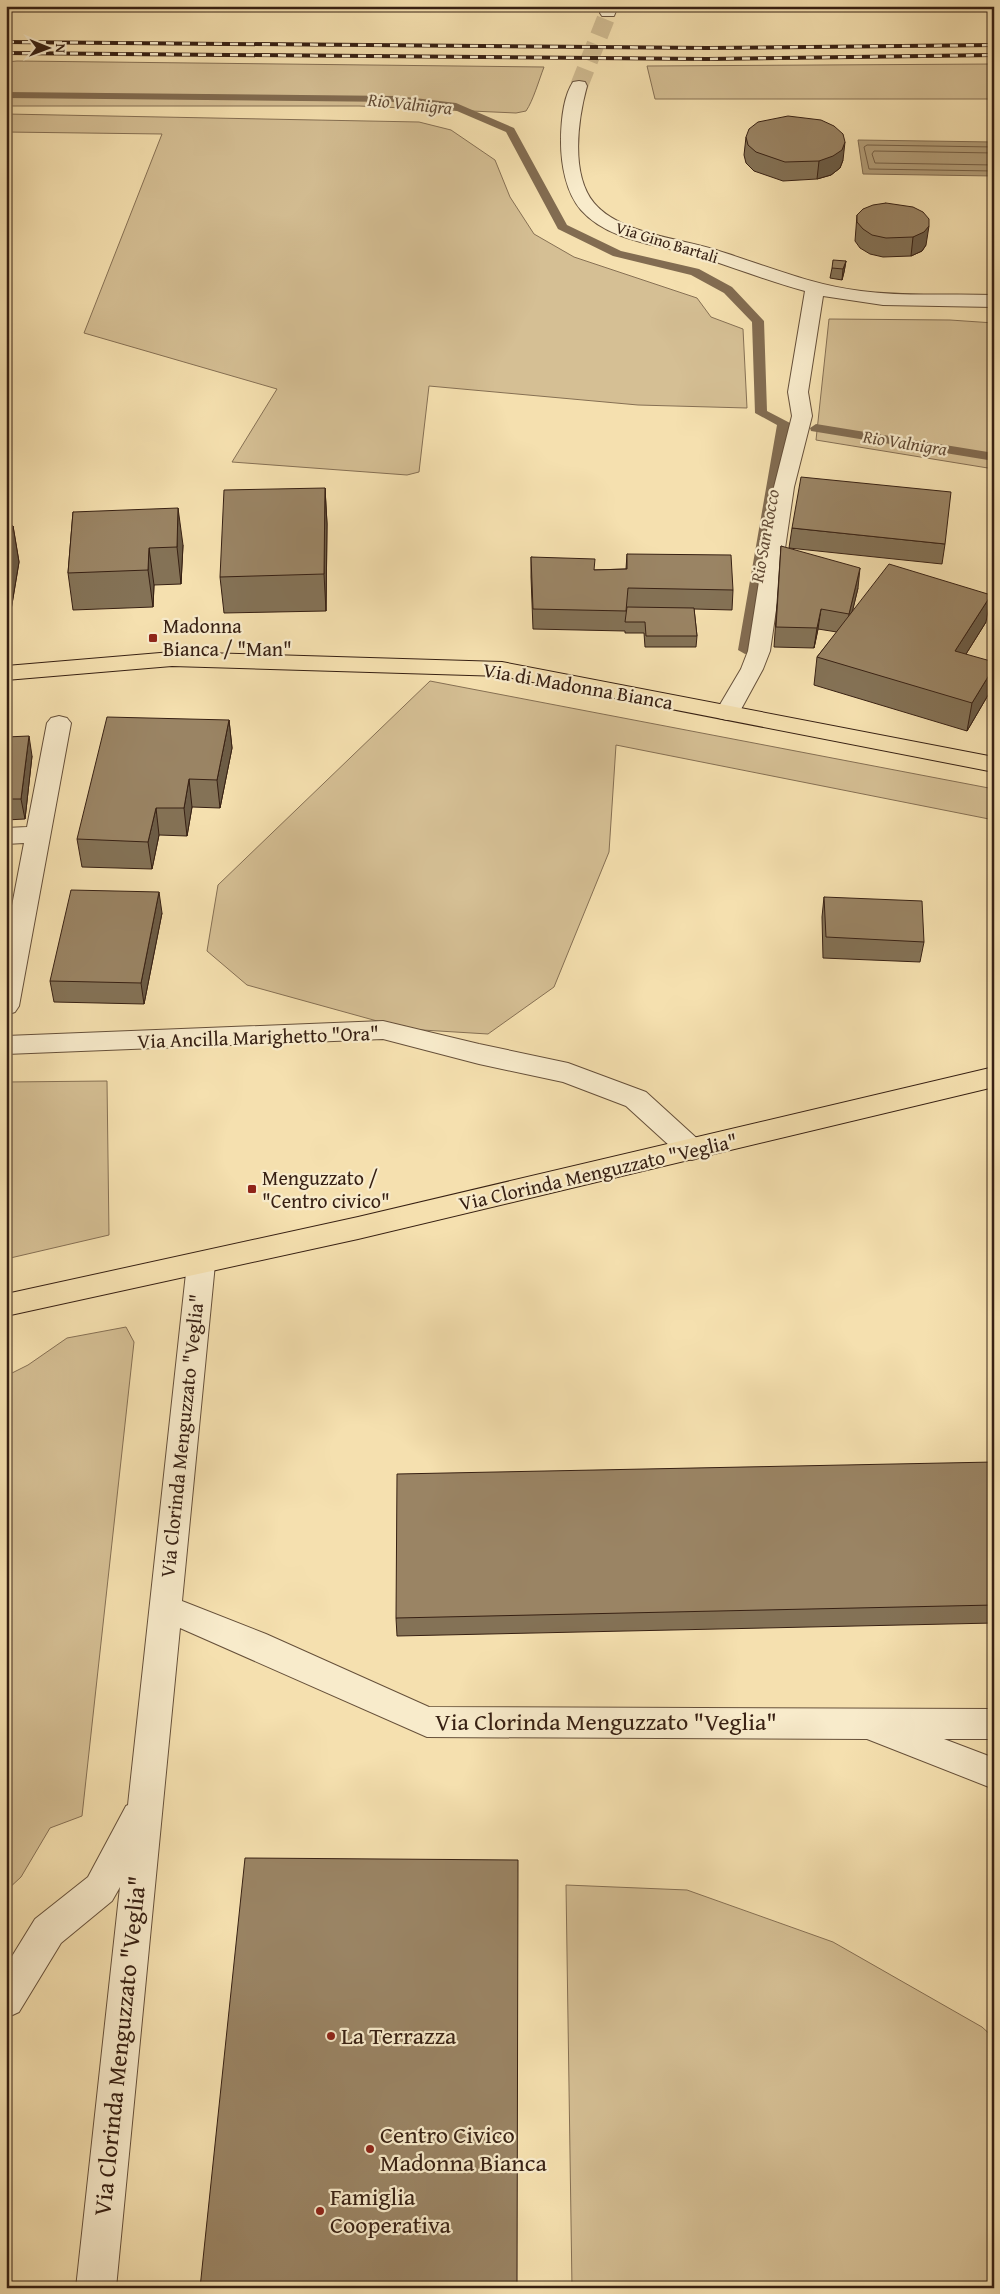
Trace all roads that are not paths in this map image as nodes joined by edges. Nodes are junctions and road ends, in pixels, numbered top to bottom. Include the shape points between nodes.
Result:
1 (579, 86) tunnel mouth
2 (815, 289) junction
3 (994, 301) edge
4 (6, 673) edge
5 (727, 713) junction
6 (59, 723) dead end
7 (994, 765) edge
8 (38, 834) junction
9 (6, 836) edge
10 (6, 1006) edge
11 (6, 1045) edge
12 (994, 1077) edge
13 (692, 1150) junction
14 (201, 1264) junction
15 (6, 1305) edge
16 (164, 1609) junction
17 (861, 1722) junction
18 (994, 1724) edge
19 (994, 1774) edge
20 (145, 1804) junction
21 (6, 2000) edge
22 (96, 2288) edge

1 - 2 street, Via Gino Bartali via 569,131 572,176 586,205 610,225 718,256
2 - 3 street, Via Gino Bartali via 891,300
2 - 5 street via 798,392 802,416 784,487 759,651
4 - 5 main road, Via di Madonna Bianca via 172,659 502,668
5 - 7 main road, Via di Madonna Bianca
6 - 8 street
8 - 9 street
8 - 10 street
11 - 13 street, Via Ancilla Marighetto "Ora" via 383,1030 568,1072 636,1099
12 - 13 main road, Via Clorinda Menguzzato "Veglia"
13 - 14 main road, Via Clorinda Menguzzato "Veglia"
14 - 15 main road, Via Clorinda Menguzzato "Veglia"
14 - 16 street, Via Clorinda Menguzzato "Veglia"
16 - 17 street, Via Clorinda Menguzzato "Veglia" via 246,1640 427,1722
16 - 20 street, Via Clorinda Menguzzato "Veglia"
17 - 18 street, Via Clorinda Menguzzato "Veglia"
17 - 19 street, Via Clorinda Menguzzato "Veglia"
20 - 21 street, Via Clorinda Menguzzato "Veglia" via 100,1890 48,1931
20 - 22 street, Via Clorinda Menguzzato "Veglia"

